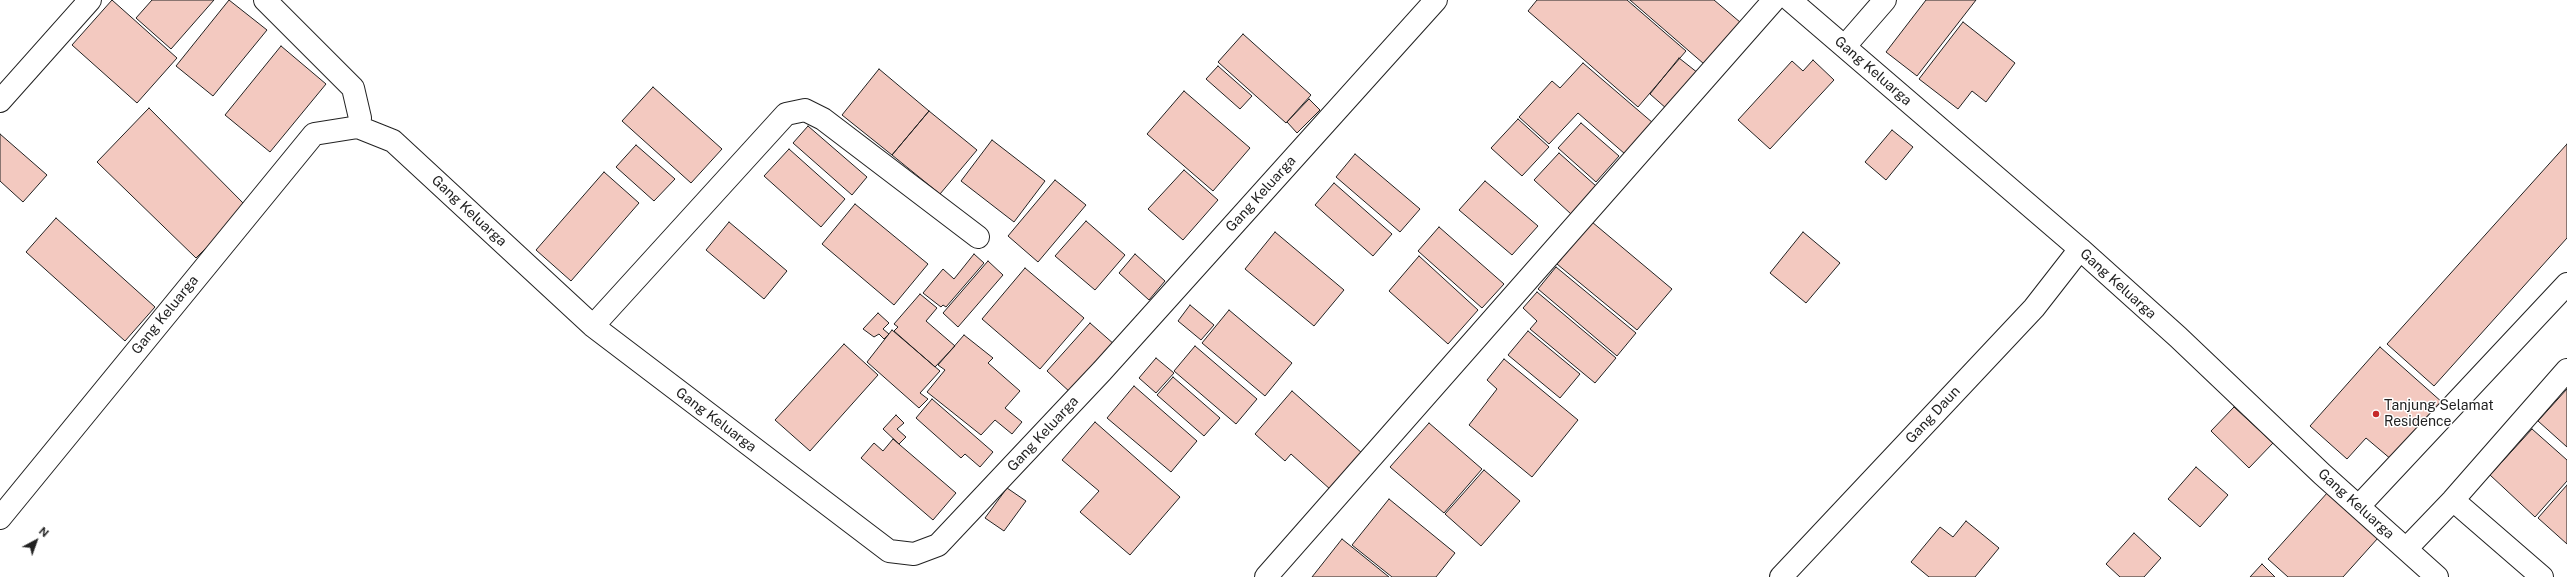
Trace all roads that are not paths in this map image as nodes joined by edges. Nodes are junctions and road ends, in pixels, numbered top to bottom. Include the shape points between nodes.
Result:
1 (90, 0) edge
2 (265, 0) edge
3 (1436, 0) edge
4 (1774, 0) edge
5 (1790, 0) edge
6 (1885, 0) edge
7 (1845, 46) junction
8 (0, 101) edge
9 (358, 127) junction
10 (978, 237) dead end
11 (2080, 249) junction
12 (2567, 284) edge
13 (593, 326) junction
14 (2567, 370) edge
15 (2453, 500) junction
16 (2359, 506) junction
17 (0, 518) edge
18 (2418, 566) edge
19 (1266, 577) edge
20 (1781, 577) edge
21 (2542, 577) edge

1 - 8 street
2 - 9 street via 353,88 360,118
3 - 13 street, Gang Keluarga via 1107,365 938,545 914,554 889,551
4 - 19 street
5 - 7 street, Gang Keluarga
6 - 7 street
7 - 11 street, Gang Keluarga
9 - 13 street, Gang Keluarga via 393,141
9 - 17 street, Gang Keluarga via 314,134
10 - 13 street via 822,118 805,110 786,114
11 - 16 street, Gang Keluarga
11 - 20 street, Gang Daun via 2034,308
12 - 16 street
14 - 15 street
15 - 18 street
15 - 21 street
16 - 18 street, Gang Keluarga

